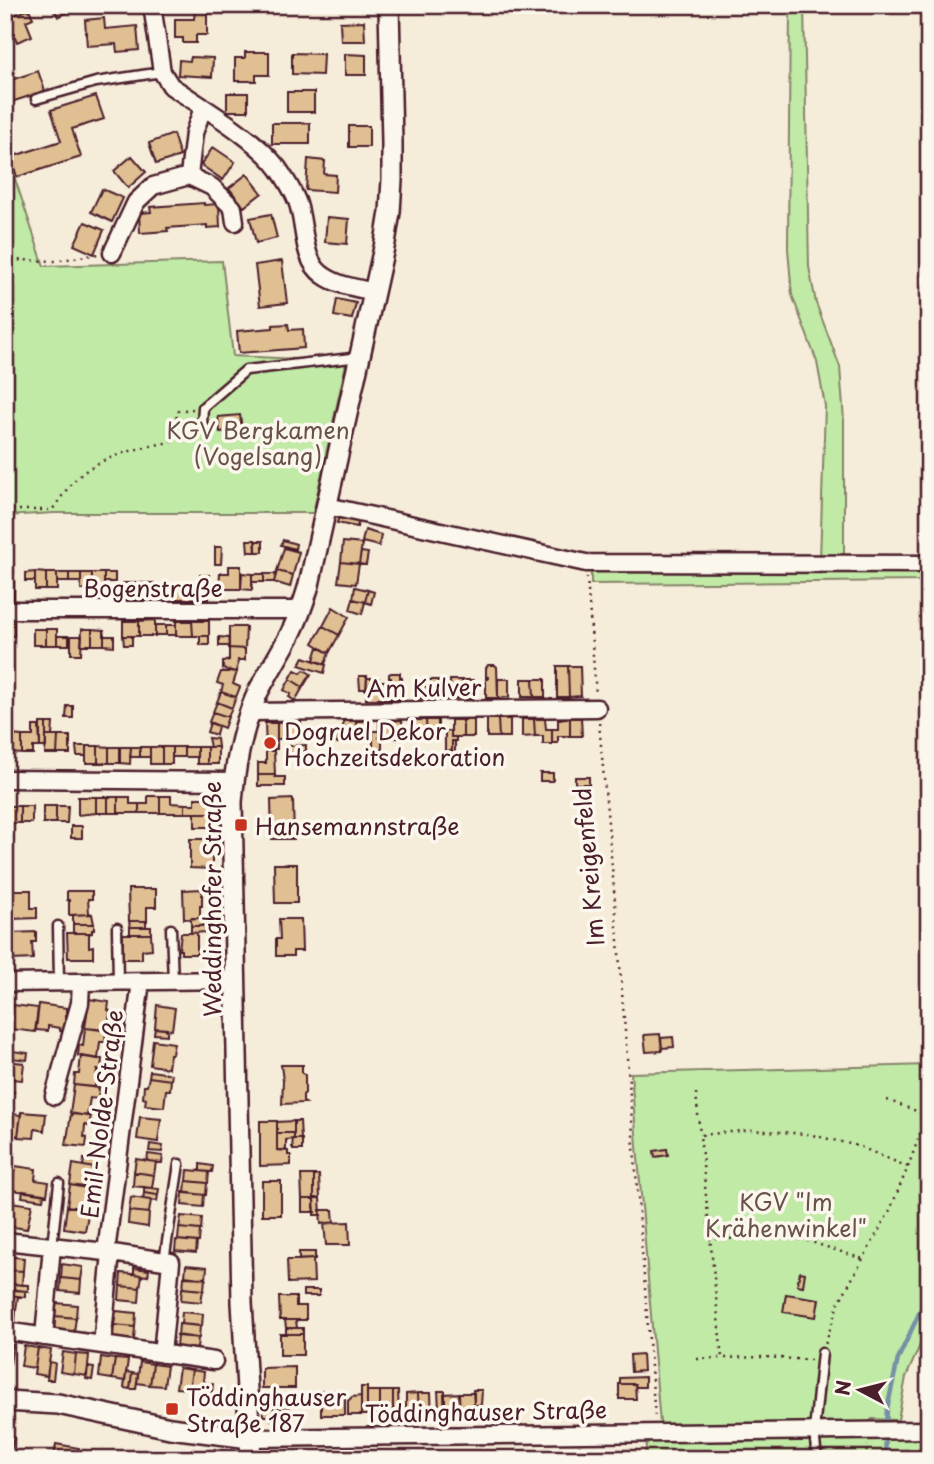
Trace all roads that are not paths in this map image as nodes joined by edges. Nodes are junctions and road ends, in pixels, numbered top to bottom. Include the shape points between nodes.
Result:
1 (152, 5) edge
2 (389, 5) edge
3 (162, 72) junction
4 (36, 99) dead end
5 (203, 108) junction
6 (189, 176) junction
7 (235, 222) dead end
8 (112, 253) road end
9 (375, 292) junction
10 (360, 356) junction
11 (202, 425) dead end
12 (327, 506) junction
13 (929, 564) edge
14 (5, 610) edge
15 (301, 610) junction
16 (597, 708) road end
17 (250, 712) junction
18 (5, 779) edge
19 (234, 781) junction
20 (58, 926) dead end
21 (117, 928) dead end
22 (171, 929) dead end
23 (235, 980) junction
24 (141, 981) junction
25 (173, 981) junction
26 (59, 982) junction
27 (81, 982) junction
28 (118, 982) junction
29 (5, 983) edge
30 (54, 1096) dead end
31 (179, 1164) dead end
32 (59, 1183) dead end
33 (5, 1241) edge
34 (52, 1247) junction
35 (108, 1253) junction
36 (164, 1261) junction
37 (5, 1331) edge
38 (44, 1337) junction
39 (102, 1345) junction
40 (162, 1354) junction
41 (822, 1357) road end
42 (214, 1361) dead end
43 (5, 1401) edge
44 (929, 1430) edge
45 (814, 1431) junction
46 (250, 1438) junction
47 (251, 1459) edge
48 (817, 1459) edge

1 - 3 street
2 - 9 street, Weddinghofer Straße via 392,180
3 - 4 lane via 96,82
3 - 5 street via 171,86
5 - 6 street via 194,133
5 - 9 street via 254,143 279,170 296,200 316,269 340,284
6 - 7 street via 212,187 233,208
6 - 8 street via 153,186 136,202
9 - 10 street, Weddinghofer Straße
10 - 11 lane via 246,370 203,407
10 - 12 street, Weddinghofer Straße
12 - 13 street via 586,563
12 - 15 street, Weddinghofer Straße
14 - 15 street, Bogenstraße
15 - 17 street, Weddinghofer Straße
16 - 17 street, Am Kulver
17 - 19 street, Weddinghofer Straße
18 - 19 street
19 - 23 street, Weddinghofer Straße
20 - 26 lane
21 - 28 lane
22 - 25 lane
23 - 25 street
23 - 46 street, Weddinghofer Straße via 242,1302
24 - 25 street
24 - 28 street
24 - 35 street, Emil-Nolde-Straße
26 - 27 street
26 - 29 street
27 - 28 street
27 - 30 street via 80,1003
31 - 36 lane
32 - 34 lane
33 - 34 street
34 - 35 street
34 - 38 street
35 - 36 street
35 - 39 street, Emil-Nolde-Straße
36 - 40 street via 171,1262
37 - 38 street
38 - 39 street
39 - 40 street
40 - 42 street
41 - 45 lane
43 - 46 street, Töddinghauser Straße via 58,1404 170,1428
44 - 45 street, Töddinghauser Straße
45 - 46 street, Töddinghauser Straße
45 - 48 lane
46 - 47 street, Weddinghofer Straße

